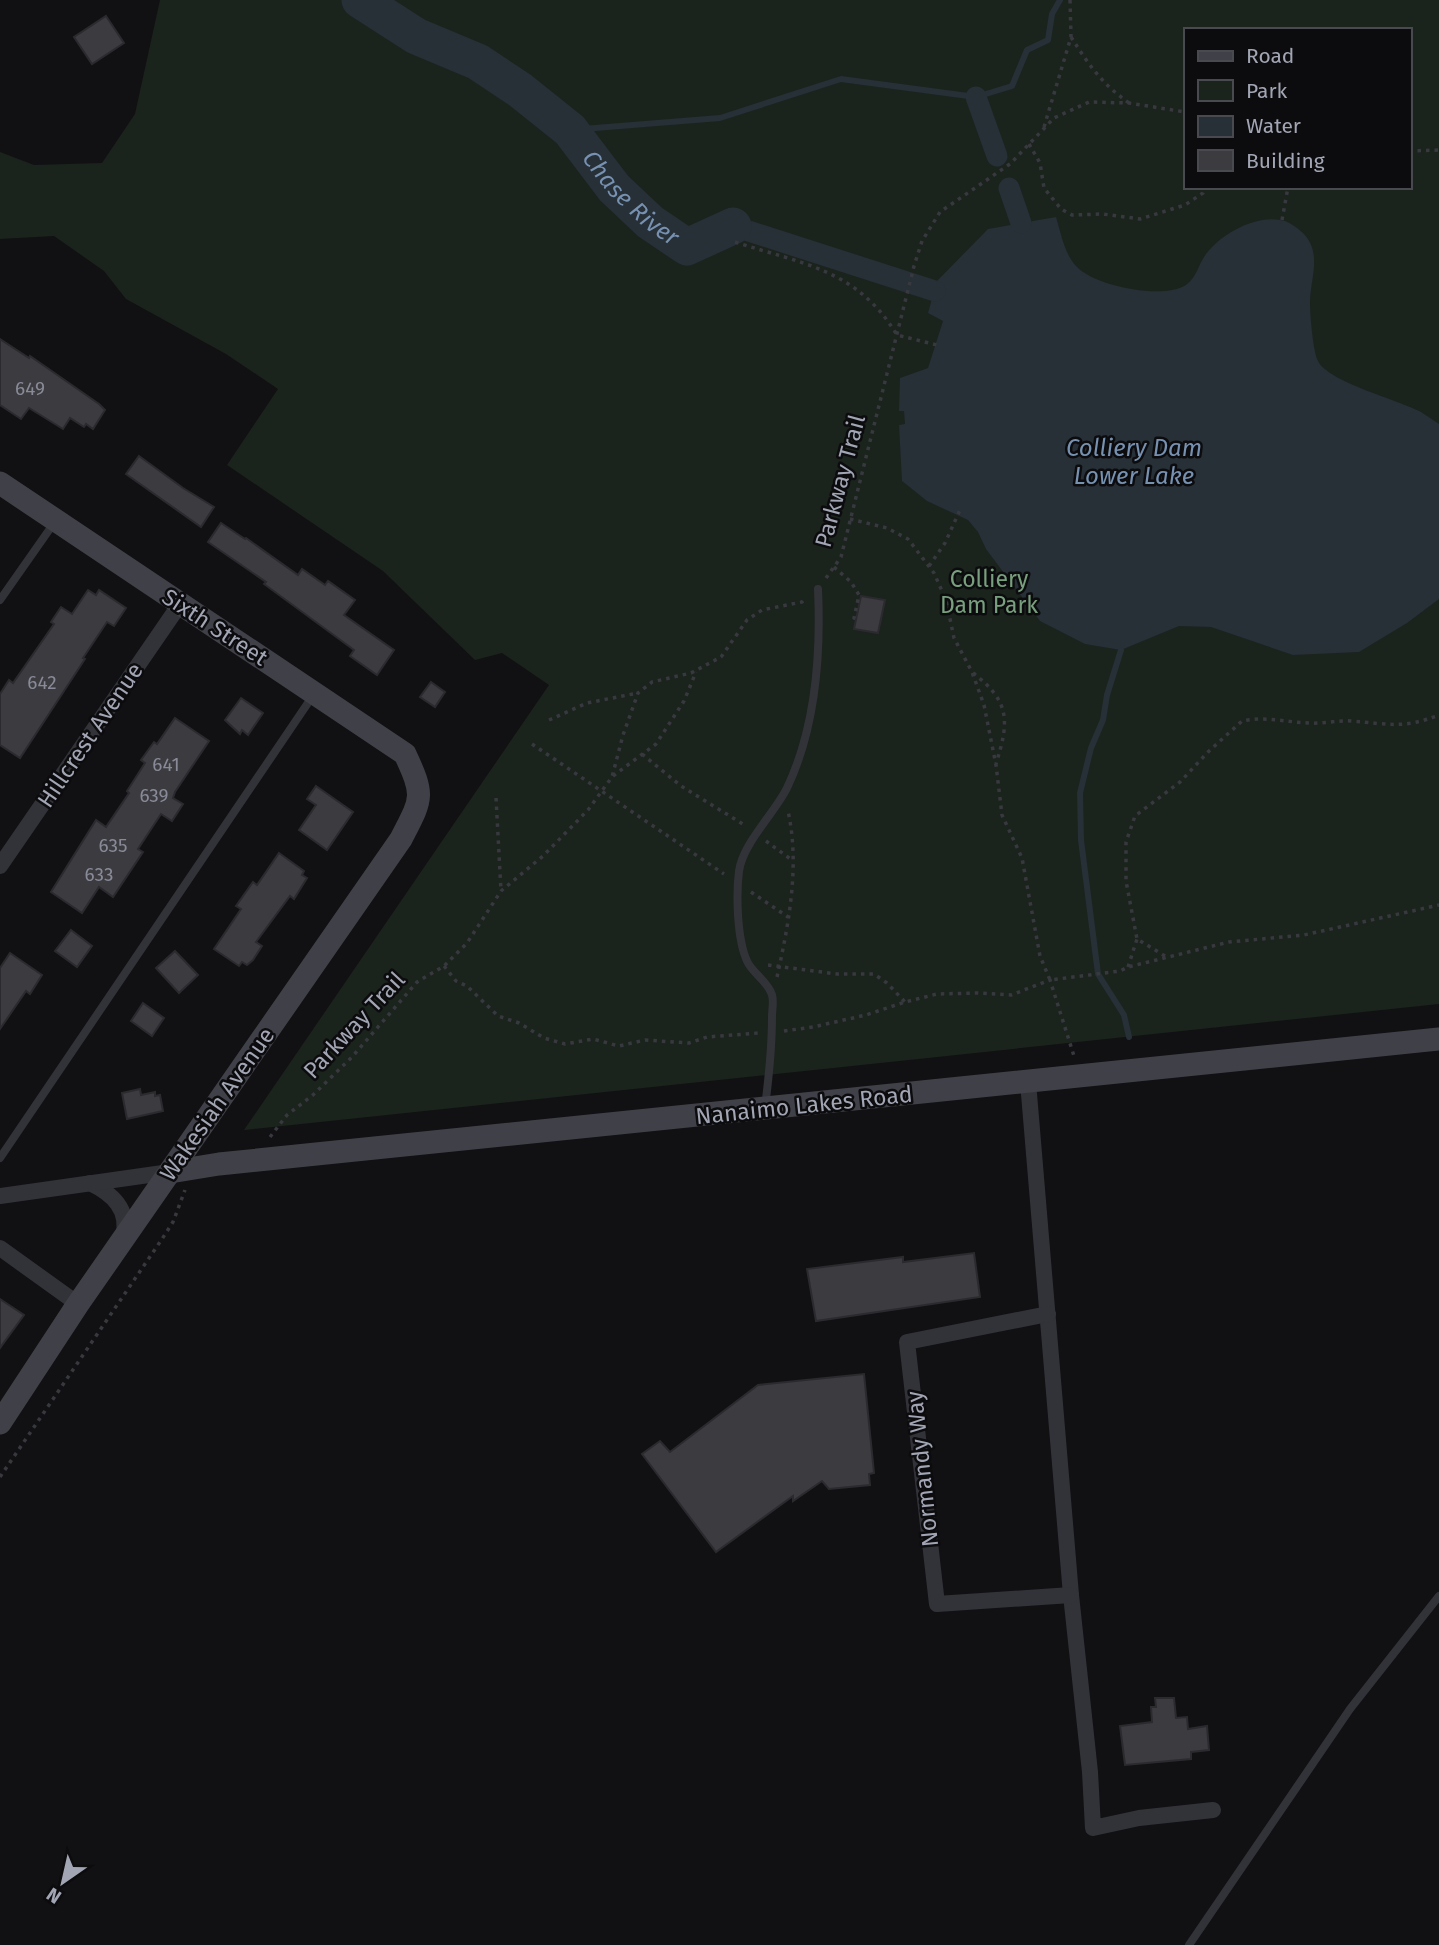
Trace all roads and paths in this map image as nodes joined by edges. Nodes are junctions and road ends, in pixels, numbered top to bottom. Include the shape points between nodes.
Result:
1 (1070, 0) edge
2 (1071, 37) junction
3 (1129, 103) junction
4 (1184, 112) edge
5 (1043, 130) junction
6 (1029, 144) junction
7 (1439, 150) edge
8 (1411, 151) edge
9 (1205, 189) edge
10 (1288, 189) edge
11 (1282, 220) dead end
12 (735, 242) dead end
13 (897, 335) junction
14 (941, 346) dead end
15 (0, 483) edge
16 (960, 510) dead end
17 (850, 519) junction
18 (56, 520) junction
19 (929, 566) junction
20 (834, 567) junction
21 (818, 589) junction
22 (0, 600) edge
23 (180, 604) junction
24 (856, 619) dead end
25 (697, 670) junction
26 (972, 672) junction
27 (316, 692) junction
28 (638, 693) junction
29 (1439, 715) edge
30 (549, 720) dead end
31 (533, 744) dead end
32 (642, 754) junction
33 (996, 765) junction
34 (612, 777) junction
35 (418, 781) joint
36 (602, 791) junction
37 (784, 793) junction
38 (496, 797) dead end
39 (757, 834) junction
40 (793, 861) junction
41 (0, 866) edge
42 (733, 880) dead end
43 (744, 888) dead end
44 (501, 891) junction
45 (1439, 905) edge
46 (788, 918) junction
47 (1137, 939) junction
48 (1167, 957) junction
49 (747, 962) junction
50 (779, 967) junction
51 (1128, 967) junction
52 (772, 996) junction
53 (905, 1002) dead end
54 (1439, 1039) edge
55 (1028, 1082) junction
56 (764, 1110) junction
57 (258, 1141) dead end
58 (0, 1158) edge
59 (199, 1167) junction
60 (170, 1172) junction
61 (90, 1183) junction
62 (0, 1196) edge
63 (119, 1245) junction
64 (0, 1248) edge
65 (78, 1304) junction
66 (1048, 1314) junction
67 (0, 1423) edge
68 (0, 1477) edge
69 (1071, 1595) junction
70 (1439, 1596) edge
71 (1213, 1810) dead end
72 (1189, 1945) edge

1 - 2 path
2 - 3 path via 1093,71
2 - 5 path
3 - 4 path, Parkway Trail
3 - 5 path, Parkway Trail via 1089,102 1054,118
5 - 6 path, Parkway Trail
6 - 9 path via 1040,163 1044,188 1060,209 1072,215 1140,219 1185,205
6 - 13 path, Parkway Trail via 1010,164 940,212 922,241
7 - 8 path
10 - 11 path
12 - 13 path via 837,276 862,291
13 - 14 path
13 - 17 path, Parkway Trail
15 - 18 street, Sixth Street
16 - 19 path
17 - 19 path via 887,528 908,539
17 - 20 path, Parkway Trail
18 - 22 lane
18 - 23 street, Sixth Street
19 - 26 path via 946,600 954,638
20 - 21 path, Parkway Trail
20 - 24 path via 859,595
21 - 25 path, Parkway Trail via 802,601 762,610 747,620 721,657
21 - 37 lane via 820,636 814,692 808,727
23 - 27 street, Sixth Street
23 - 41 street, Hillcrest Avenue
25 - 28 path, Parkway Trail via 652,682
25 - 32 path via 684,701 656,744
26 - 33 path
26 - 33 path via 988,685 1003,708 1006,732
27 - 35 street, Sixth Street via 405,754
27 - 58 lane
28 - 30 path via 587,703
28 - 34 path, Parkway Trail
29 - 47 path via 1420,723 1389,726 1350,721 1242,721 1180,782 1135,817 1126,842 1126,881
31 - 36 path
32 - 34 path
32 - 39 path via 681,786
33 - 51 path via 1002,816 1022,858 1040,956 1050,980
34 - 36 path, Parkway Trail
35 - 60 street, Wakesiah Avenue via 419,804 401,839
36 - 42 path
36 - 44 path, Parkway Trail via 543,856
37 - 39 lane
37 - 40 path
38 - 44 path
39 - 40 path
39 - 49 lane via 739,869 741,940
40 - 46 path
43 - 46 path
44 - 57 path, Parkway Trail via 467,943 444,966 417,982 352,1057 287,1115 270,1137
45 - 48 path via 1304,935 1229,942
46 - 50 path
47 - 48 path
47 - 51 path
48 - 51 path
49 - 50 path
49 - 52 lane
50 - 52 path
50 - 53 path via 874,974
52 - 56 lane
54 - 55 street, Nanaimo Lakes Road
55 - 56 street, Nanaimo Lakes Road
55 - 66 street
56 - 59 street, Nanaimo Lakes Road
59 - 60 street, Nanaimo Lakes Road
59 - 68 path via 187,1184 173,1222
60 - 61 street
60 - 63 street, Wakesiah Avenue
61 - 62 street
61 - 63 street via 121,1208 125,1227
63 - 65 street, Wakesiah Avenue
64 - 65 street
65 - 67 street, Wakesiah Avenue
66 - 69 street
66 - 69 street, Normandy Way via 908,1342 937,1604
69 - 71 street via 1093,1828
70 - 72 lane via 1350,1709

